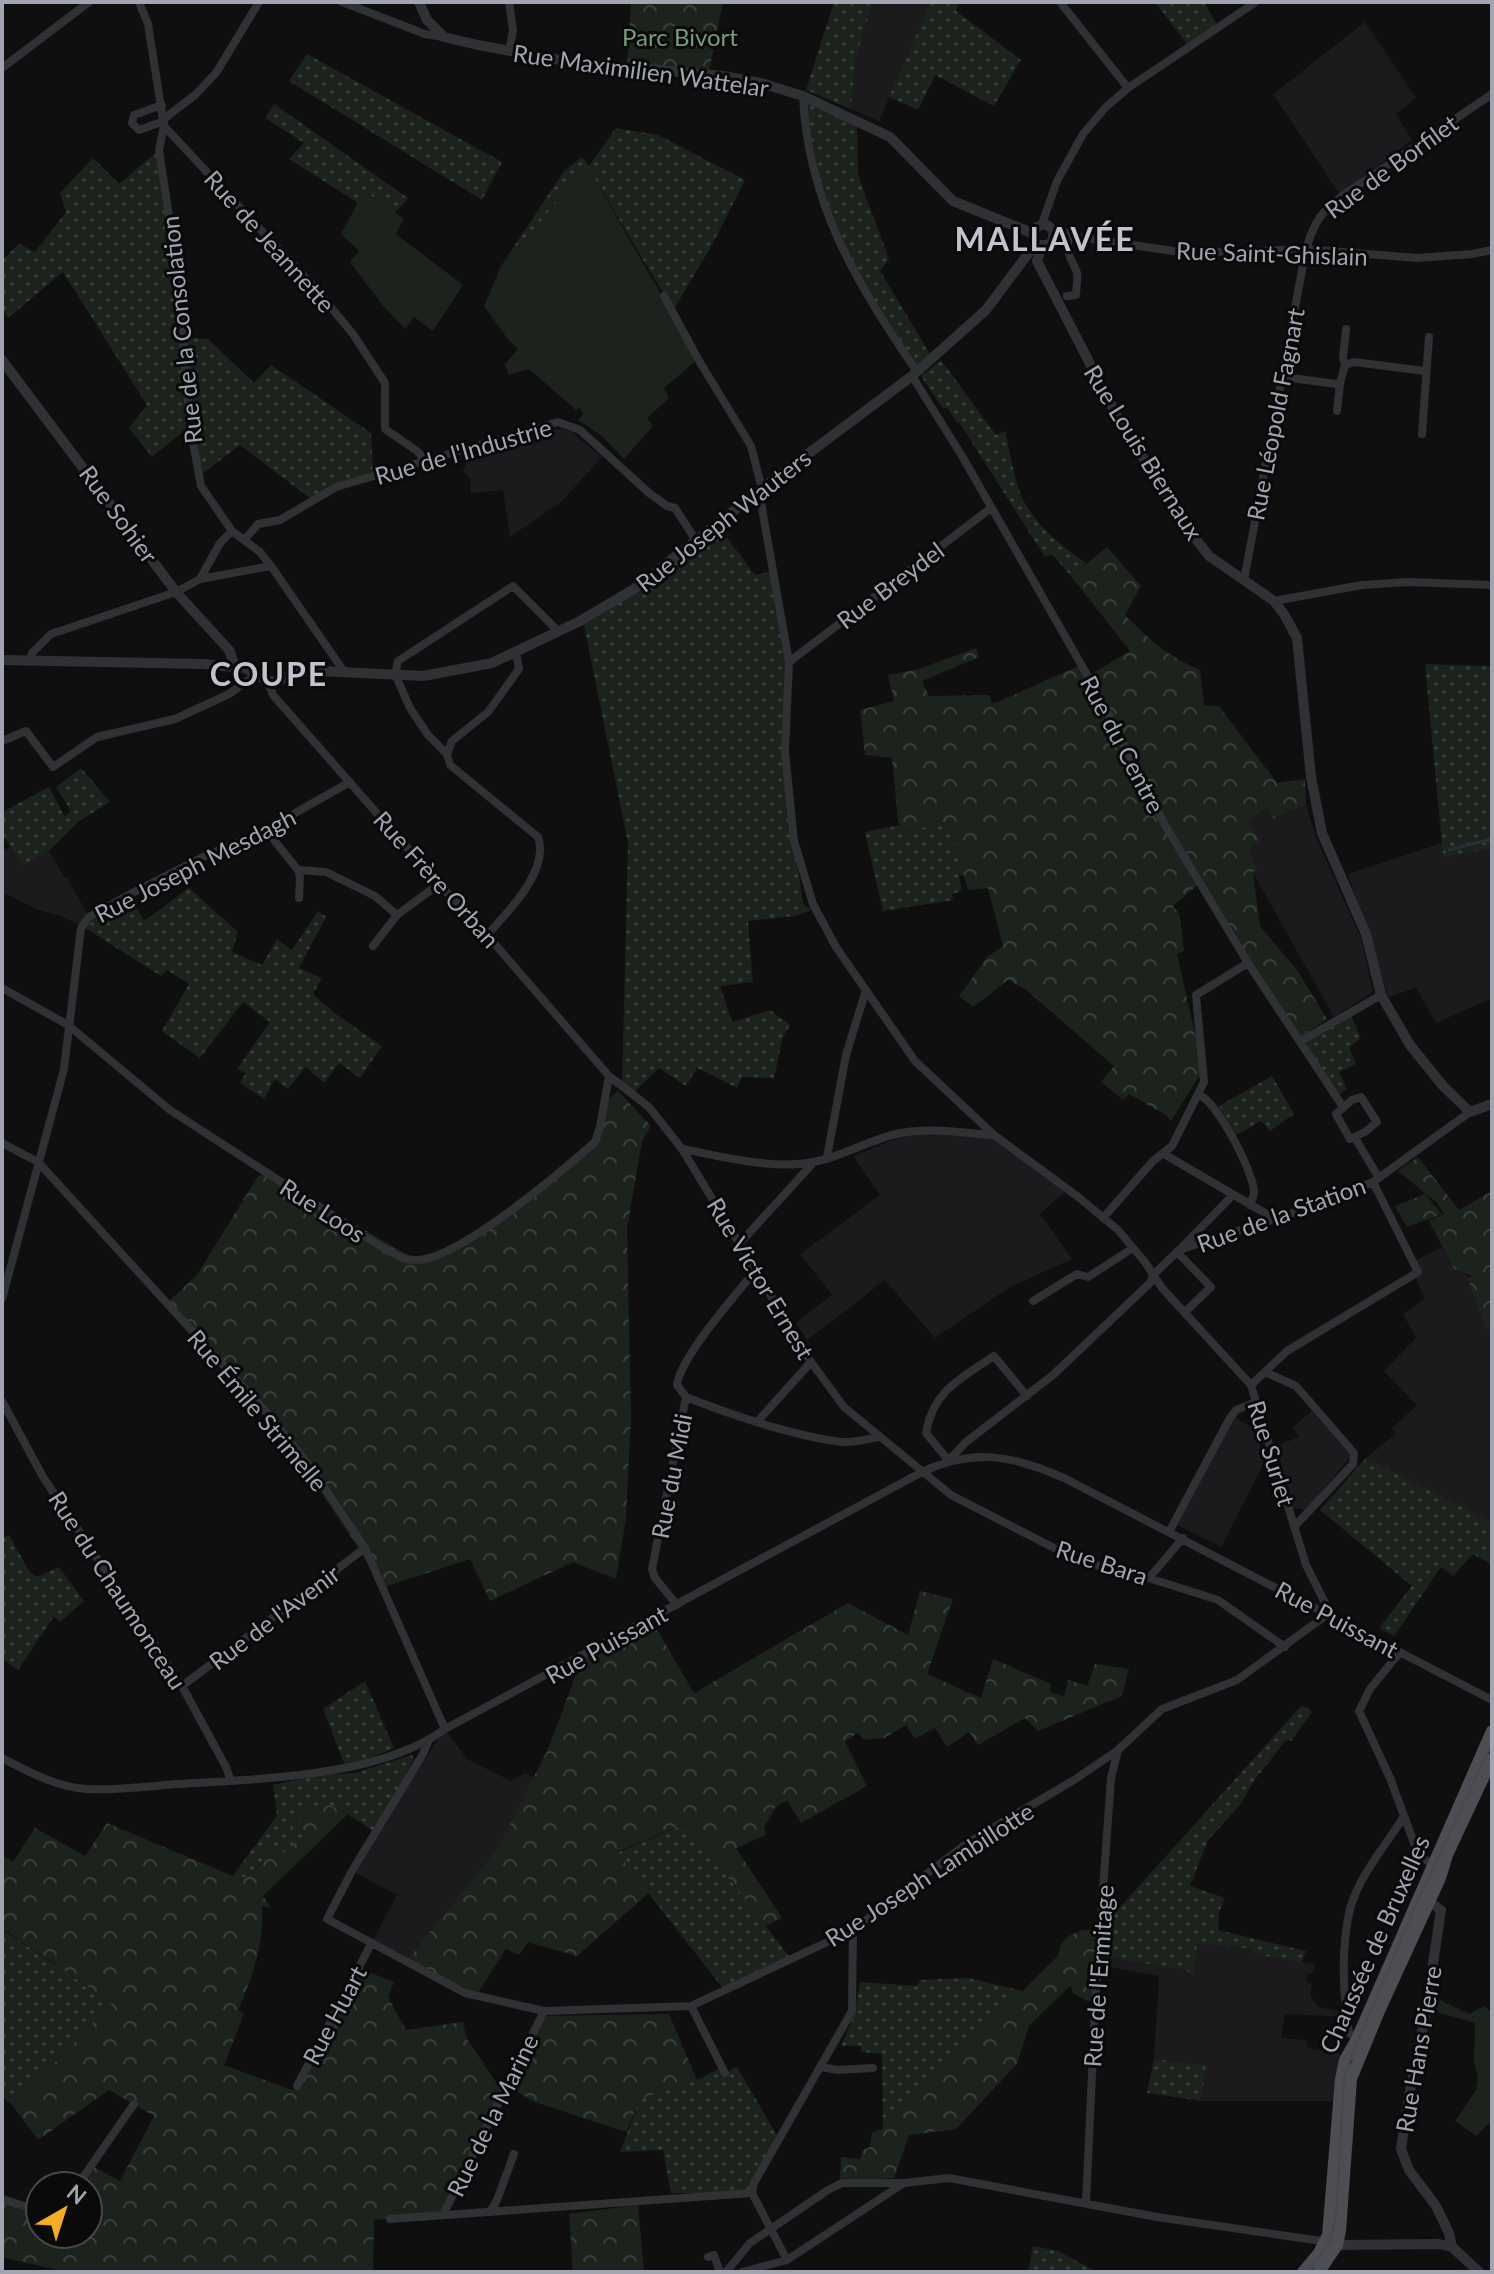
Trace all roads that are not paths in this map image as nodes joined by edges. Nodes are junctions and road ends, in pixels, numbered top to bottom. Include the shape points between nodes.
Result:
1 (89, 2) edge
2 (139, 2) edge
3 (259, 2) edge
4 (342, 2) edge
5 (419, 2) edge
6 (509, 2) edge
7 (1060, 2) edge
8 (1256, 2) edge
9 (444, 37) junction
10 (509, 51) junction
11 (2, 68) edge
12 (1128, 88) junction
13 (1492, 94) edge
14 (803, 96) junction
15 (162, 105) junction
16 (164, 121) junction
17 (1042, 224) junction
18 (1054, 232) junction
19 (1070, 234) junction
20 (1037, 241) junction
21 (1306, 249) junction
22 (1492, 250) edge
23 (664, 296) dead end
24 (1067, 296) dead end
25 (1346, 329) dead end
26 (1429, 337) dead end
27 (2, 360) edge
28 (1345, 365) junction
29 (1425, 371) junction
30 (914, 374) junction
31 (1284, 377) junction
32 (1340, 383) junction
33 (1337, 411) dead end
34 (1422, 434) dead end
35 (427, 462) junction
36 (201, 486) junction
37 (761, 490) junction
38 (192, 491) dead end
39 (991, 508) junction
40 (232, 531) junction
41 (245, 539) junction
42 (697, 542) junction
43 (271, 566) junction
44 (200, 579) junction
45 (1244, 580) junction
46 (1492, 585) edge
47 (176, 592) junction
48 (1274, 601) junction
49 (559, 632) junction
50 (516, 653) junction
51 (2, 660) edge
52 (29, 660) junction
53 (789, 662) junction
54 (235, 667) junction
55 (346, 671) junction
56 (257, 674) junction
57 (395, 674) junction
58 (267, 681) junction
59 (2, 741) edge
60 (447, 754) junction
61 (350, 782) junction
62 (266, 830) junction
63 (298, 870) junction
64 (439, 884) junction
65 (299, 898) dead end
66 (397, 915) junction
67 (487, 935) junction
68 (373, 946) dead end
69 (1248, 963) junction
70 (2, 988) edge
71 (866, 990) junction
72 (1381, 995) junction
73 (68, 1025) junction
74 (1301, 1041) junction
75 (609, 1076) junction
76 (1199, 1095) junction
77 (1492, 1104) edge
78 (1343, 1107) junction
79 (1470, 1112) junction
80 (994, 1135) junction
81 (1355, 1138) junction
82 (2, 1143) edge
83 (682, 1149) junction
84 (1164, 1154) junction
85 (827, 1157) junction
86 (38, 1162) junction
87 (815, 1162) junction
88 (1376, 1180) junction
89 (1233, 1195) junction
90 (1250, 1205) junction
91 (1103, 1218) junction
92 (1275, 1219) junction
93 (740, 1243) junction
94 (1133, 1248) junction
95 (1178, 1251) junction
96 (755, 1271) junction
97 (1153, 1275) junction
98 (2, 1299) edge
99 (1033, 1301) dead end
100 (1185, 1312) junction
101 (811, 1362) junction
102 (1265, 1372) junction
103 (1251, 1385) junction
104 (1027, 1396) junction
105 (686, 1397) junction
106 (2, 1401) edge
107 (1256, 1402) junction
108 (758, 1421) junction
109 (879, 1437) junction
110 (948, 1460) junction
111 (922, 1472) junction
112 (1294, 1527) junction
113 (1169, 1532) junction
114 (1183, 1538) junction
115 (365, 1548) junction
116 (1149, 1578) junction
117 (677, 1605) junction
118 (1328, 1614) junction
119 (1285, 1647) junction
120 (1400, 1652) junction
121 (182, 1686) junction
122 (1492, 1700) edge
123 (445, 1729) junction
124 (1492, 1731) edge
125 (428, 1742) junction
126 (1118, 1750) junction
127 (2, 1758) edge
128 (1492, 1759) edge
129 (231, 1781) junction
130 (1403, 1818) junction
131 (1438, 1867) junction
132 (1424, 1899) junction
133 (853, 1930) junction
134 (371, 1944) junction
135 (691, 2006) junction
136 (544, 2011) junction
137 (1361, 2041) junction
138 (821, 2067) junction
139 (873, 2068) dead end
140 (725, 2073) dead end
141 (297, 2086) dead end
142 (134, 2104) dead end
143 (514, 2154) dead end
144 (88, 2170) edge
145 (904, 2183) junction
146 (752, 2193) junction
147 (2, 2199) edge
148 (1086, 2203) junction
149 (24, 2206) edge
150 (491, 2211) junction
151 (443, 2215) junction
152 (390, 2219) dead end
153 (771, 2229) junction
154 (1331, 2243) junction
155 (1452, 2247) junction
156 (708, 2257) dead end
157 (787, 2260) junction
158 (720, 2272) edge
159 (726, 2272) edge
160 (742, 2272) edge
161 (1303, 2272) edge
162 (1319, 2272) edge
163 (1479, 2272) edge

1 - 11 street
2 - 15 street
3 - 16 street via 216,73
4 - 9 street
5 - 9 street
6 - 10 street
7 - 12 street
8 - 12 street
9 - 10 street, Rue Maximilien Wattelar
10 - 14 street, Rue Maximilien Wattelar via 723,76
12 - 17 street via 1083,134 1057,181
13 - 21 street, Rue de Borfilet via 1325,210
14 - 20 street, Rue Maximilien Wattelar via 890,137 953,201
14 - 30 street, Rue du Centre via 813,169 845,256
15 - 16 street
15 - 16 street via 131,119 139,130
16 - 35 street, Rue de Jeannette via 353,334 385,383 385,429
16 - 36 street, Rue de la Consolation via 159,150 185,322 190,426
17 - 18 street
17 - 20 street via 1037,225
18 - 19 street, Rue Saint-Ghislain
18 - 20 street via 1052,242
19 - 21 street, Rue Saint-Ghislain via 1173,251
19 - 24 street via 1076,295
20 - 30 street, Rue Joseph Wauters via 986,310
20 - 45 street, Rue Louis Biernaux via 1037,261 1123,426 1209,556
21 - 22 street, Rue Saint-Ghislain via 1417,258
21 - 31 street, Rue Léopold Fagnart
23 - 37 street, Rue Surlet via 751,446
25 - 28 street
26 - 29 street
27 - 47 street, Rue Sohier
28 - 29 street
28 - 32 street
29 - 34 street
30 - 37 street, Rue Joseph Wauters
30 - 39 street, Rue du Centre
31 - 32 street
31 - 45 street, Rue Léopold Fagnart
32 - 33 street
35 - 41 street, Rue de l'Industrie via 336,487 280,520 258,524
35 - 42 street, Rue de l'Industrie via 550,422 571,425 649,493 675,508
36 - 38 street
36 - 40 street
37 - 42 street, Rue Joseph Wauters
37 - 53 street, Rue Surlet
39 - 53 street, Rue Breydel
39 - 69 street, Rue du Centre via 1098,694 1165,825
40 - 41 street
40 - 44 street
41 - 43 street
42 - 49 street, Rue Joseph Wauters via 625,595
43 - 44 street
43 - 55 street
44 - 47 street
45 - 48 street, Rue Louis Biernaux
46 - 48 street via 1362,585
47 - 52 street via 51,634
47 - 54 street, Rue Sohier via 229,650
48 - 72 street, Rue Louis Biernaux via 1297,638 1322,833 1366,934
49 - 50 street, Rue Joseph Wauters
49 - 57 street via 513,586 398,661
50 - 57 street, Rue Joseph Wauters via 457,671
50 - 60 street via 519,669 488,712 452,741
51 - 52 street
52 - 54 street
53 - 71 street, Rue Surlet via 785,752 794,841 813,904
54 - 56 street
55 - 57 street, Rue Joseph Wauters
55 - 58 street, Rue Joseph Wauters via 298,670
56 - 58 street
56 - 59 street via 229,694 175,719 97,737 53,767 26,731
57 - 60 street via 410,708
58 - 61 street, Rue Frère Orban via 273,695
60 - 67 street via 450,765 538,837 543,848 532,880
61 - 62 street, Rue Joseph Mesdagh
61 - 64 street, Rue Frère Orban
62 - 63 street
62 - 73 street, Rue Joseph Mesdagh via 89,917 81,928
63 - 65 street
63 - 66 street via 326,872 375,896
64 - 66 street
64 - 67 street, Rue Frère Orban
66 - 68 street
67 - 75 street, Rue Frère Orban
69 - 74 street, Rue du Centre
69 - 76 street via 1196,995 1204,1082
70 - 73 street, Rue Loos
71 - 80 street, Rue Surlet via 915,1061
71 - 85 street via 846,1055
72 - 74 street
72 - 79 street, Rue Louis Biernaux via 1416,1053
73 - 75 street, Rue Loos via 170,1110 377,1244 418,1261 476,1235 595,1142
73 - 86 street, Rue Joseph Mesdagh via 64,1069
74 - 78 street, Rue du Centre
75 - 83 street, Rue Victor Ernest via 649,1107
76 - 84 street
76 - 90 street via 1212,1103 1242,1159 1254,1191
77 - 79 street, Rue de la Station
78 - 81 street, Rue du Centre via 1336,1116 1350,1139
78 - 81 street via 1361,1097 1377,1122
79 - 88 street, Rue de la Station
80 - 85 street via 898,1133
80 - 91 street, Rue Surlet
81 - 88 street
82 - 86 street, Rue Émile Strimelle
83 - 87 street via 750,1161
83 - 93 street, Rue Victor Ernest
84 - 89 street
84 - 91 street
85 - 87 street
86 - 98 street, Rue Joseph Mesdagh
86 - 115 street, Rue Émile Strimelle via 267,1413
87 - 93 street
88 - 92 street, Rue de la Station
88 - 102 street via 1418,1272 1287,1351
89 - 90 street
89 - 95 street
90 - 92 street
91 - 94 street, Rue Surlet
92 - 95 street, Rue de la Station
93 - 96 street, Rue Victor Ernest
94 - 97 street, Rue Surlet
94 - 99 street via 1088,1277 1077,1274
95 - 97 street, Rue de la Station
95 - 100 street via 1211,1287
96 - 101 street, Rue Victor Ernest
96 - 105 street, Rue du Midi via 687,1360 677,1385
97 - 100 street, Rue Surlet
97 - 104 street, Rue de la Station via 1083,1348
100 - 103 street, Rue Surlet
101 - 108 street
101 - 109 street, Rue Victor Ernest via 844,1407
102 - 103 street
102 - 112 street via 1296,1386 1354,1453 1353,1464
103 - 107 street, Rue Surlet
104 - 110 street, Rue de la Station
104 - 110 street via 994,1356 945,1389 926,1433
105 - 108 street
105 - 117 street, Rue du Midi via 652,1569
106 - 121 street, Rue du Chaumonceau via 43,1477
107 - 112 street, Rue Surlet
107 - 113 street via 1230,1418
108 - 109 street via 845,1442
109 - 111 street, Rue Victor Ernest
110 - 111 street, Rue Puissant
110 - 113 street, Rue Puissant via 1002,1457 1031,1464
111 - 116 street, Rue Bara via 951,1495 1060,1551
111 - 117 street, Rue Puissant
112 - 118 street, Rue Surlet
113 - 114 street, Rue Puissant
114 - 116 street
114 - 118 street, Rue Puissant
115 - 121 street, Rue de l'Avenir
115 - 123 street, Rue Émile Strimelle
116 - 119 street, Rue Bara via 1218,1600
117 - 123 street, Rue Puissant
118 - 119 street, Rue Joseph Lambillotte
118 - 120 street, Rue Puissant
119 - 126 street, Rue Joseph Lambillotte via 1237,1680 1162,1709
120 - 122 street, Rue Puissant
120 - 130 street via 1359,1711
121 - 129 street, Rue du Chaumonceau
123 - 125 street, Rue Puissant
124 - 131 main road, Chaussée de Bruxelles
125 - 129 street, Rue Puissant via 346,1768
125 - 134 street, Rue Joseph Lambillotte via 327,1919
126 - 133 street, Rue Joseph Lambillotte via 969,1842
126 - 148 street, Rue de l'Ermitage via 1111,1778 1096,1987
127 - 129 street, Rue Puissant via 64,1786 88,1789
128 - 131 main road, Chaussée de Bruxelles
130 - 131 street via 1417,1851
130 - 137 street via 1350,1909 1345,2008 1349,2033
131 - 132 main road, Chaussée de Bruxelles via 1440,1878
131 - 137 main road, Chaussée de Bruxelles
132 - 137 main road, Chaussée de Bruxelles
132 - 155 street, Rue Hans Pierre via 1441,1910 1401,2149 1409,2170 1436,2206
133 - 135 street, Rue Joseph Lambillotte
133 - 138 street via 852,2011
134 - 136 street, Rue Joseph Lambillotte via 465,1993
134 - 141 street, Rue Huart
135 - 136 street, Rue Joseph Lambillotte
135 - 140 street
136 - 151 street, Rue de la Marine
137 - 154 main road, Chaussée de Bruxelles via 1345,2060 1341,2079
138 - 139 street
138 - 146 street
142 - 144 street
143 - 150 street, Rue de la Marine
145 - 148 street via 949,2178
145 - 153 street via 842,2183
145 - 157 street
146 - 150 street
146 - 153 street
147 - 149 street
148 - 154 street
150 - 151 street
151 - 152 street, Rue de la Marine
153 - 157 street
153 - 159 street via 750,2243
154 - 155 street
154 - 161 main road, Chaussée de Bruxelles
154 - 162 main road, Chaussée de Bruxelles
155 - 163 street
156 - 158 street via 714,2255
157 - 160 street

